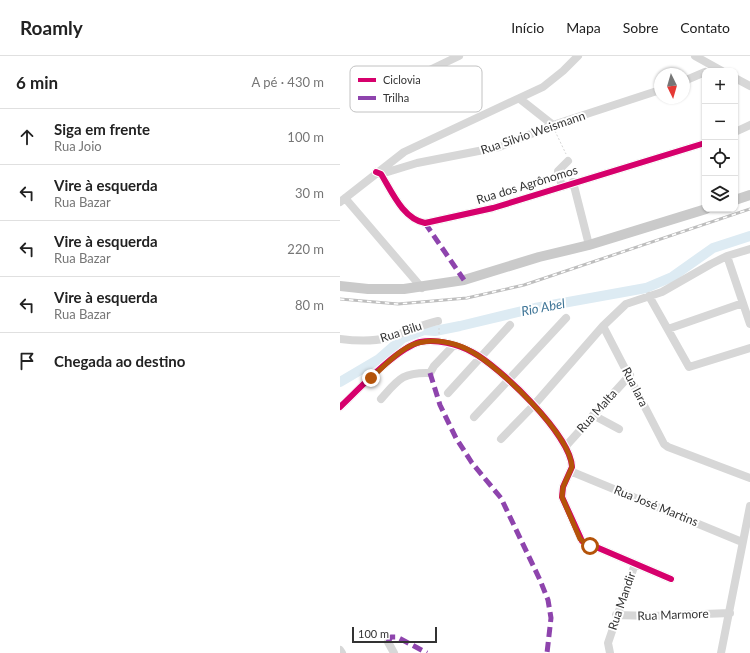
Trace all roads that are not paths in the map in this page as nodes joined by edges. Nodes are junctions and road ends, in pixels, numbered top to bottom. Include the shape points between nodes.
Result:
1 (459, 56) edge
2 (578, 56) edge
3 (695, 56) edge
4 (438, 66) edge
5 (713, 68) edge
6 (702, 73) edge
7 (690, 78) edge
8 (738, 80) edge
9 (750, 86) edge
10 (654, 92) edge
11 (520, 99) junction
12 (553, 125) junction
13 (750, 125) edge
14 (738, 131) edge
15 (702, 144) edge
16 (568, 161) road end
17 (379, 173) junction
18 (573, 182) junction
19 (562, 186) junction
20 (750, 195) edge
21 (738, 199) edge
22 (342, 200) edge
23 (702, 210) edge
24 (589, 245) junction
25 (750, 249) edge
26 (726, 256) junction
27 (340, 286) edge
28 (422, 288) junction
29 (649, 296) junction
30 (743, 303) junction
31 (566, 318) dead end
32 (438, 323) road end
33 (750, 324) edge
34 (510, 325) dead end
35 (603, 326) junction
36 (668, 329) junction
37 (340, 339) edge
38 (454, 345) junction
39 (750, 348) edge
40 (481, 357) junction
41 (630, 375) junction
42 (508, 380) junction
43 (448, 393) dead end
44 (381, 399) dead end
45 (534, 405) junction
46 (340, 407) edge
47 (593, 415) junction
48 (474, 417) dead end
49 (619, 429) dead end
50 (501, 439) dead end
51 (565, 447) junction
52 (570, 471) junction
53 (750, 478) edge
54 (750, 506) edge
55 (742, 542) junction
56 (635, 564) junction
57 (671, 578) dead end
58 (730, 613) junction
59 (616, 615) junction
60 (388, 642) dead end
61 (340, 650) edge
62 (342, 653) edge
63 (394, 653) edge
64 (610, 653) edge
65 (722, 653) edge

1 - 4 street
2 - 11 street via 553,79
3 - 5 street
6 - 7 street
8 - 9 street
10 - 12 street, Rua Silvio Weismann
11 - 12 street
11 - 17 street via 418,144
12 - 17 street, Rua Silvio Weismann via 499,147
13 - 14 street
15 - 18 street, Rua dos Agrônomos
16 - 19 street via 558,171
17 - 19 street, Rua dos Agrônomos via 406,210 419,221 425,222 493,208
17 - 22 street
18 - 19 street, Rua dos Agrônomos
18 - 24 street
20 - 21 main road
22 - 28 street
23 - 24 main road
24 - 28 main road via 539,256 464,280
25 - 26 street
26 - 29 street via 673,286
26 - 30 street
27 - 28 main road via 368,289
29 - 35 street via 626,304
29 - 36 street
30 - 33 street
30 - 36 street
31 - 42 street
32 - 37 street, Rua Bilu via 421,324 380,339
34 - 40 street
35 - 41 street, Rua Iara
35 - 45 street
36 - 39 street via 689,367
38 - 40 street
38 - 44 street via 430,373 415,373 400,379
38 - 46 street via 424,341 410,346 392,359
40 - 42 street
40 - 43 street
41 - 47 street, Rua Malta
41 - 53 street, Rua Iara via 661,440 668,447
42 - 45 street
42 - 48 street
45 - 50 street
45 - 51 street
47 - 49 street
47 - 51 street, Rua Malta
51 - 52 street via 572,464
52 - 55 street, Rua José Martins
52 - 56 street via 562,497 580,539 586,544
54 - 55 street
55 - 58 street
56 - 57 street, Rua Mandir
56 - 59 street, Rua Mandir
58 - 59 street, Rua Marmore
58 - 65 street
59 - 64 street, Rua Mandir via 608,643
60 - 63 street
61 - 62 street

